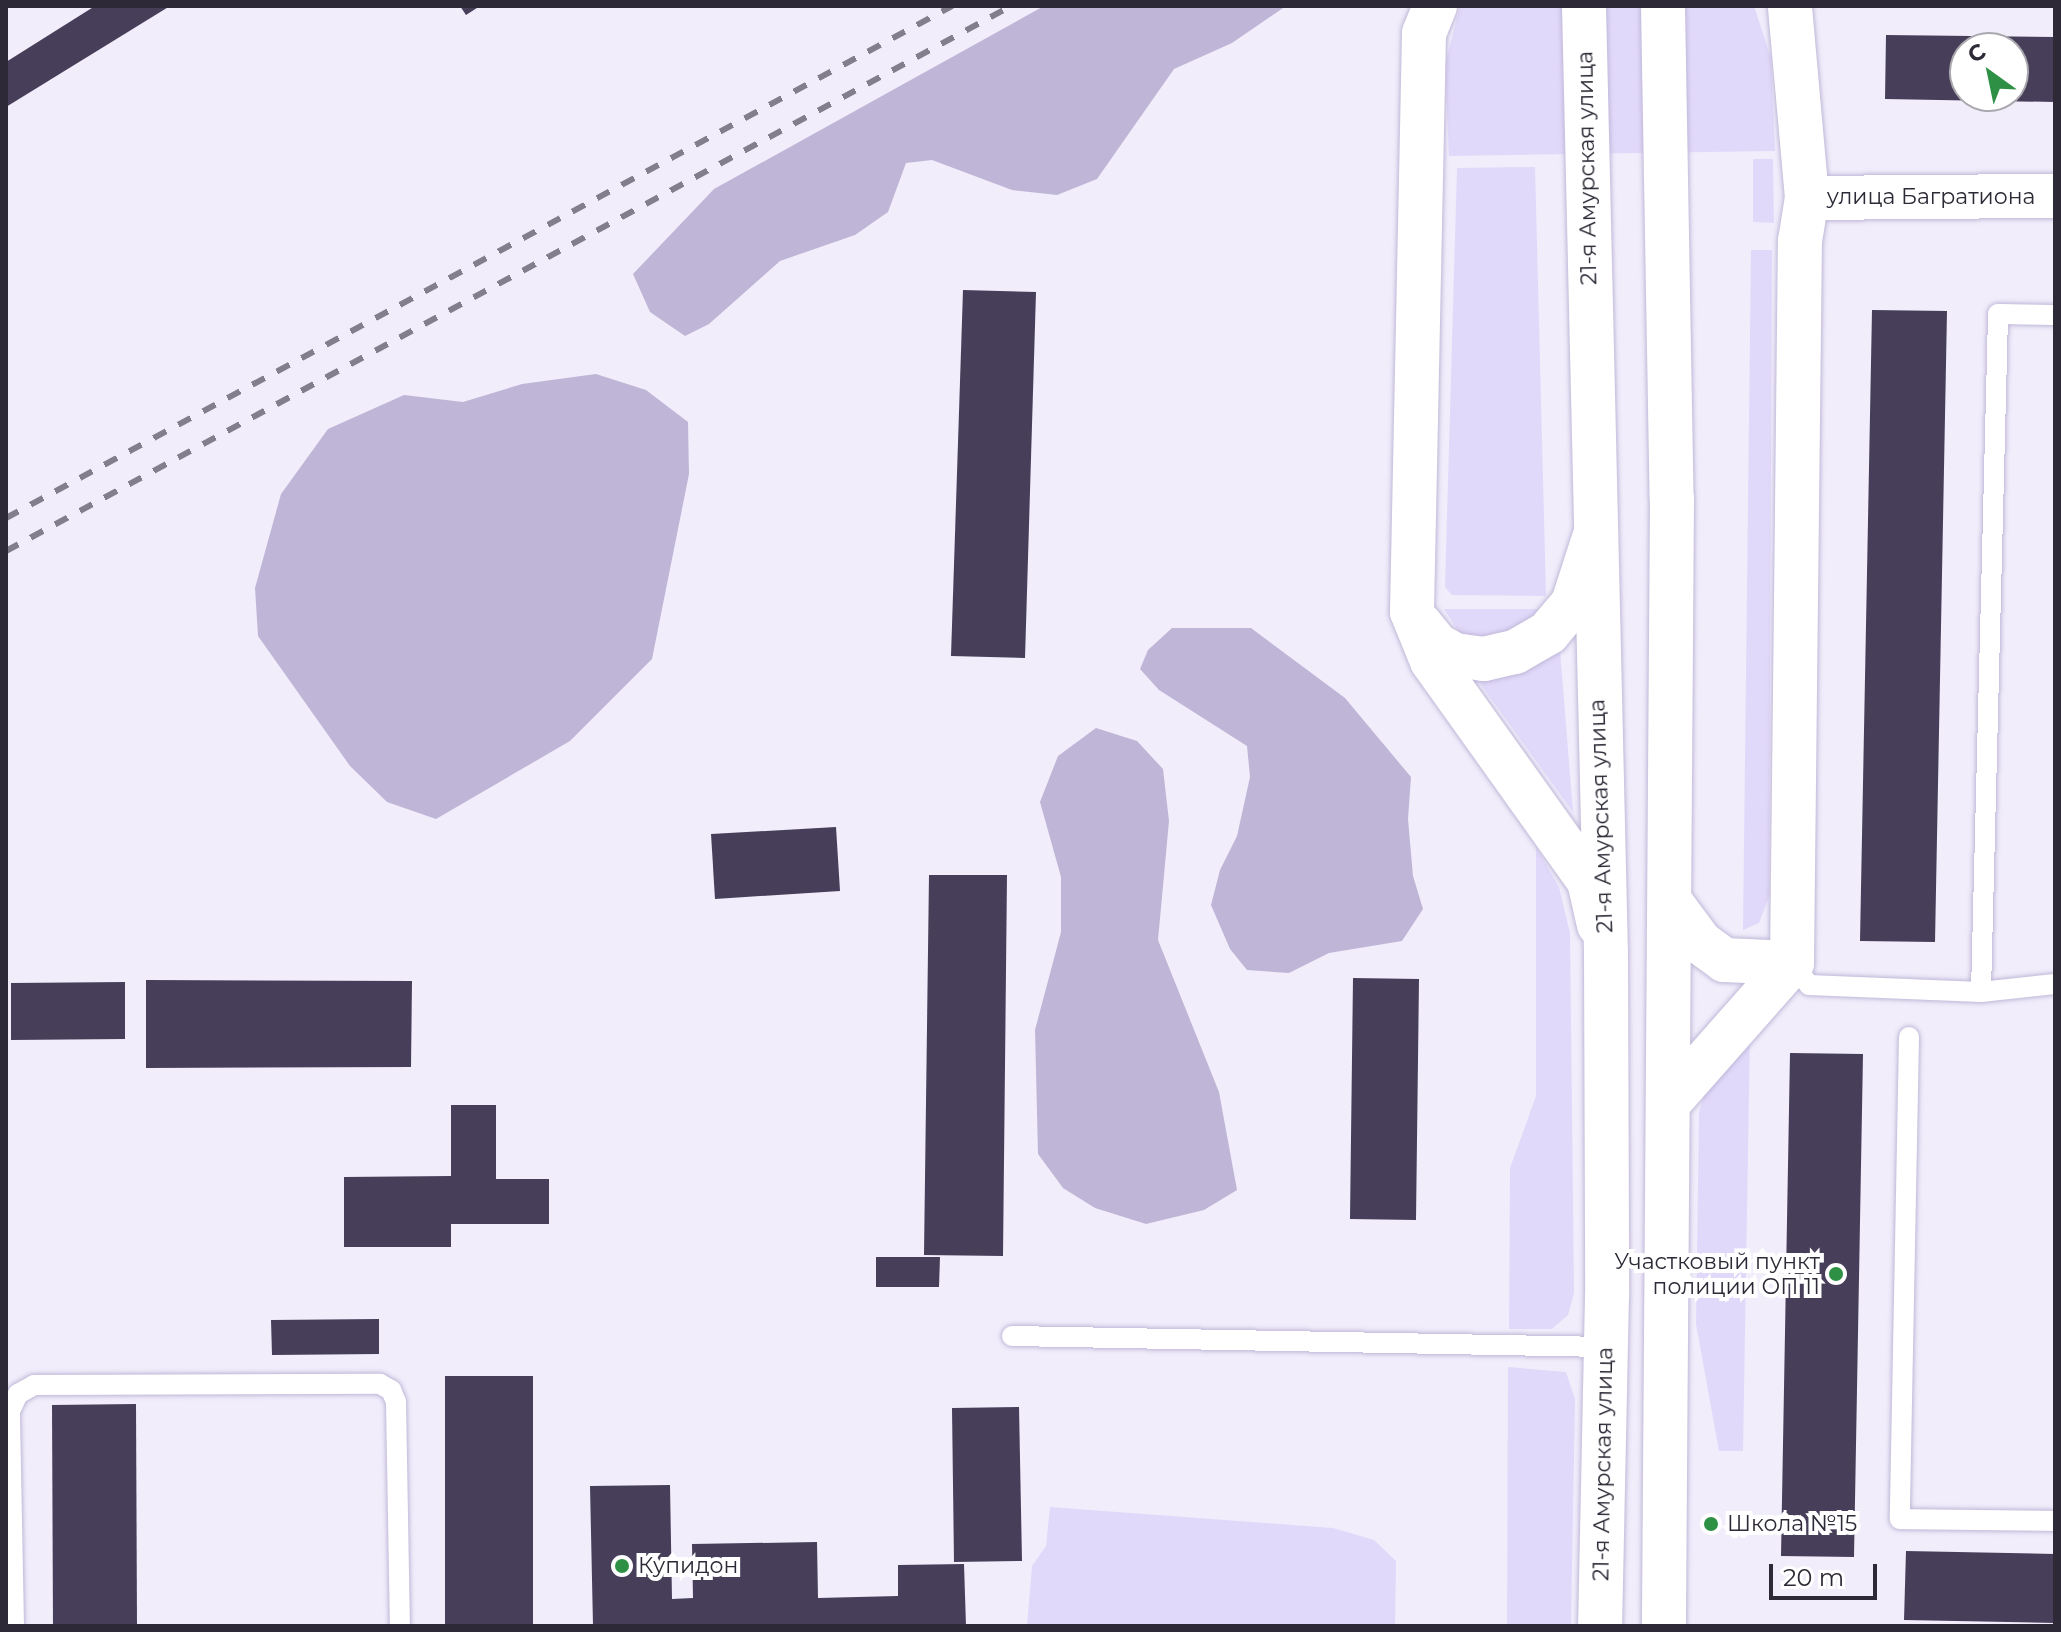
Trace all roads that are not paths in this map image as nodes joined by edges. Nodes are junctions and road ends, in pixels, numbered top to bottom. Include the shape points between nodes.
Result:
1 (1435, 6) edge
2 (1584, 6) edge
3 (1663, 6) edge
4 (1793, 8) edge
5 (2055, 196) edge
6 (1807, 198) junction
7 (2055, 315) edge
8 (1594, 538) junction
9 (1412, 612) junction
10 (1672, 904) junction
11 (1606, 952) junction
12 (1792, 963) junction
13 (2055, 984) edge
14 (1981, 992) junction
15 (1909, 1037) dead end
16 (1672, 1099) junction
17 (1012, 1336) dead end
18 (1606, 1347) junction
19 (2055, 1521) edge
20 (14, 1626) edge
21 (400, 1626) edge
22 (1600, 1626) edge
23 (1664, 1626) edge

1 - 9 main road via 1424,33
2 - 8 main road, 21-я Амурская улица
3 - 10 main road via 1672,499
4 - 6 main road
5 - 6 main road, улица Багратиона
6 - 12 main road via 1800,241
7 - 14 lane via 1998,314
8 - 9 main road via 1573,603 1548,633 1515,652 1484,659 1455,655 1437,645
8 - 11 main road, 21-я Амурская улица
9 - 11 main road via 1432,661 1589,881
10 - 12 main road via 1701,943 1724,960
10 - 16 main road
11 - 18 main road, 21-я Амурская улица
12 - 14 lane via 1809,985
12 - 16 main road
13 - 14 lane
15 - 19 lane via 1900,1519
16 - 23 main road
17 - 18 lane
18 - 22 main road, 21-я Амурская улица
20 - 21 lane via 10,1411 18,1394 34,1385 380,1384 396,1402

